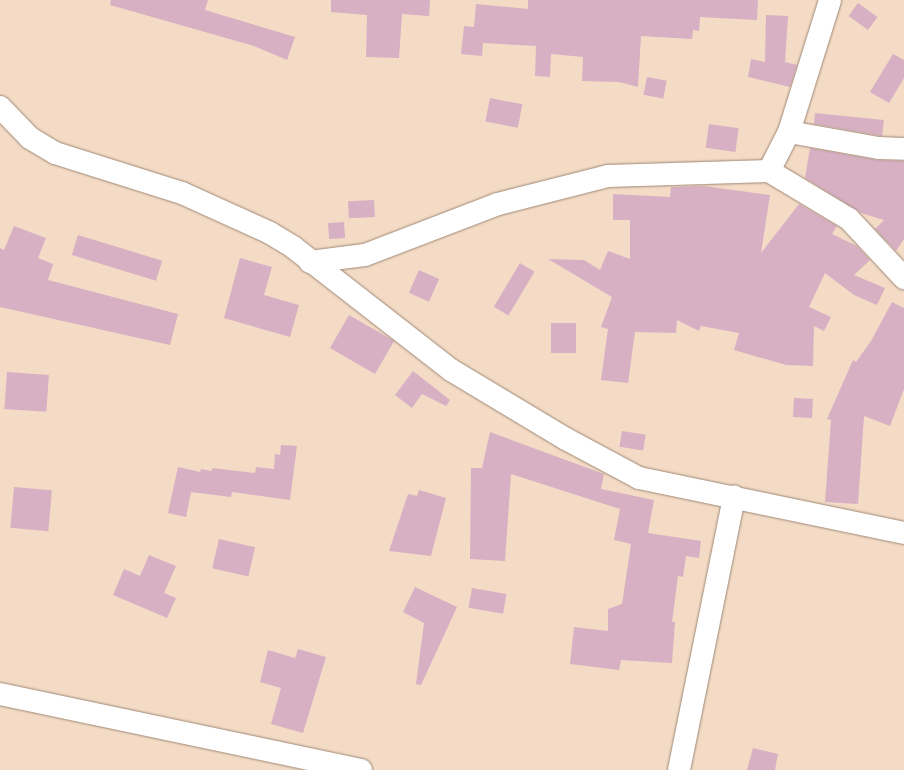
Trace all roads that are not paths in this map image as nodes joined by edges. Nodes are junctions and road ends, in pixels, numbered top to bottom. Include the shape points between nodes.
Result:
1 (830, 0) edge
2 (0, 107) edge
3 (789, 132) junction
4 (904, 149) edge
5 (769, 171) junction
6 (310, 262) junction
7 (904, 278) edge
8 (734, 496) junction
9 (904, 533) edge
10 (0, 694) edge
11 (361, 770) edge
12 (679, 770) edge

1 - 3 street
2 - 6 street via 30,138 55,153 182,193 228,212 293,247
3 - 4 street via 879,148
3 - 5 street
5 - 6 street via 608,176 498,204 365,255
5 - 7 street via 849,219
6 - 8 street via 451,370 566,439 639,478 683,489
8 - 9 street
8 - 12 street
10 - 11 street

